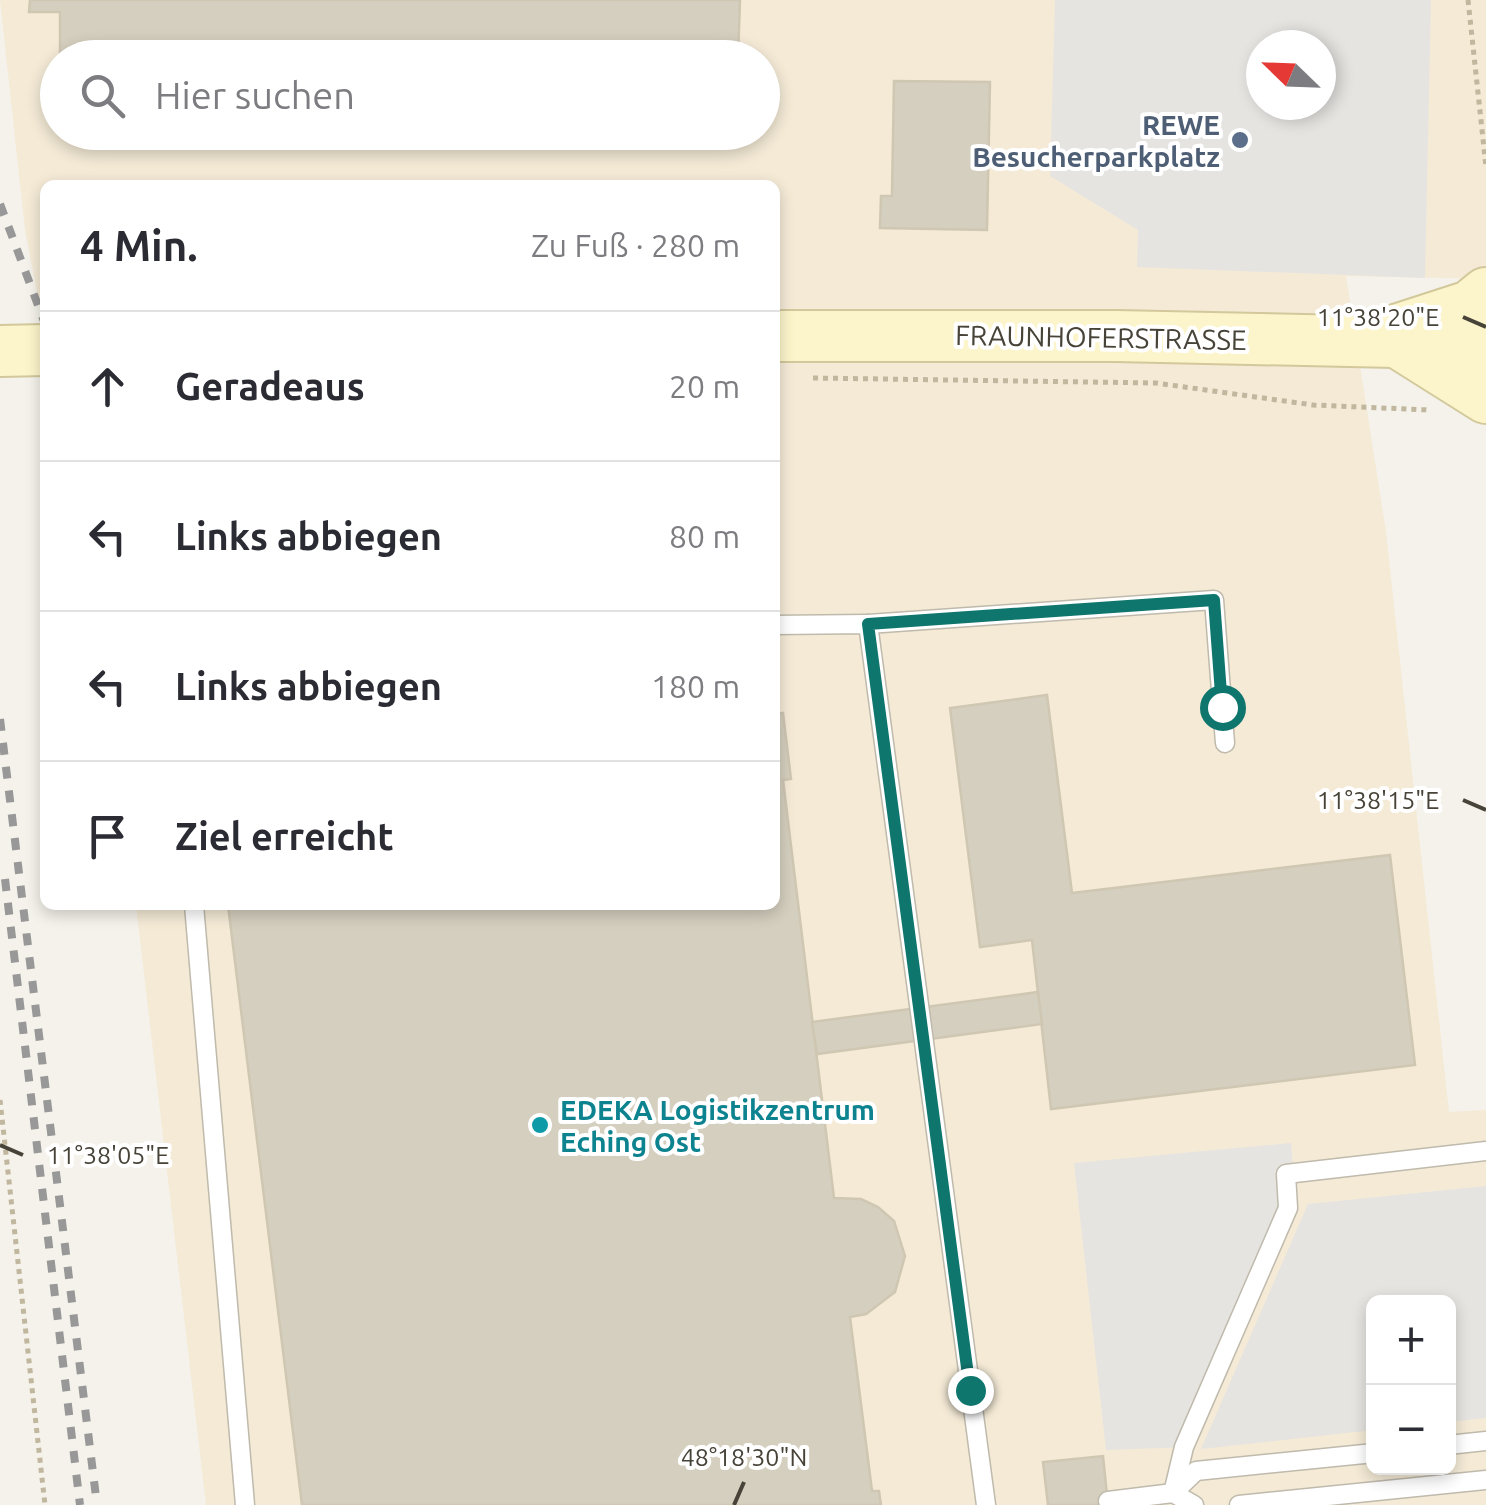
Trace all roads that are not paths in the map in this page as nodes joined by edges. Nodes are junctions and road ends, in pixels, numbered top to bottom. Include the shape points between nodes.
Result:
1 (1486, 293) edge
2 (780, 336) edge
3 (1345, 341) junction
4 (1397, 342) junction
5 (1486, 344) edge
6 (40, 350) edge
7 (0, 351) edge
8 (1465, 405) edge
9 (868, 624) junction
10 (780, 625) edge
11 (1225, 743) dead end
12 (194, 910) edge
13 (1486, 1152) edge
14 (1486, 1441) edge
15 (1456, 1444) edge
16 (1366, 1454) edge
17 (1486, 1480) edge
18 (1173, 1493) junction
19 (1108, 1501) dead end
20 (245, 1505) edge
21 (986, 1505) edge
22 (1194, 1505) edge
23 (1239, 1505) edge

1 - 3 main road via 1422,324
2 - 3 main road, FRAUNHOFERSTRASSE
3 - 4 main road, FRAUNHOFERSTRASSE
4 - 5 main road, FRAUNHOFERSTRASSE
4 - 8 main road
6 - 7 main road
9 - 10 lane
9 - 11 lane via 1214,600
9 - 21 lane
12 - 20 lane
13 - 18 lane via 1286,1174 1288,1208 1184,1447
14 - 15 lane
16 - 18 lane via 1196,1470
17 - 23 lane
18 - 19 lane
18 - 22 lane

